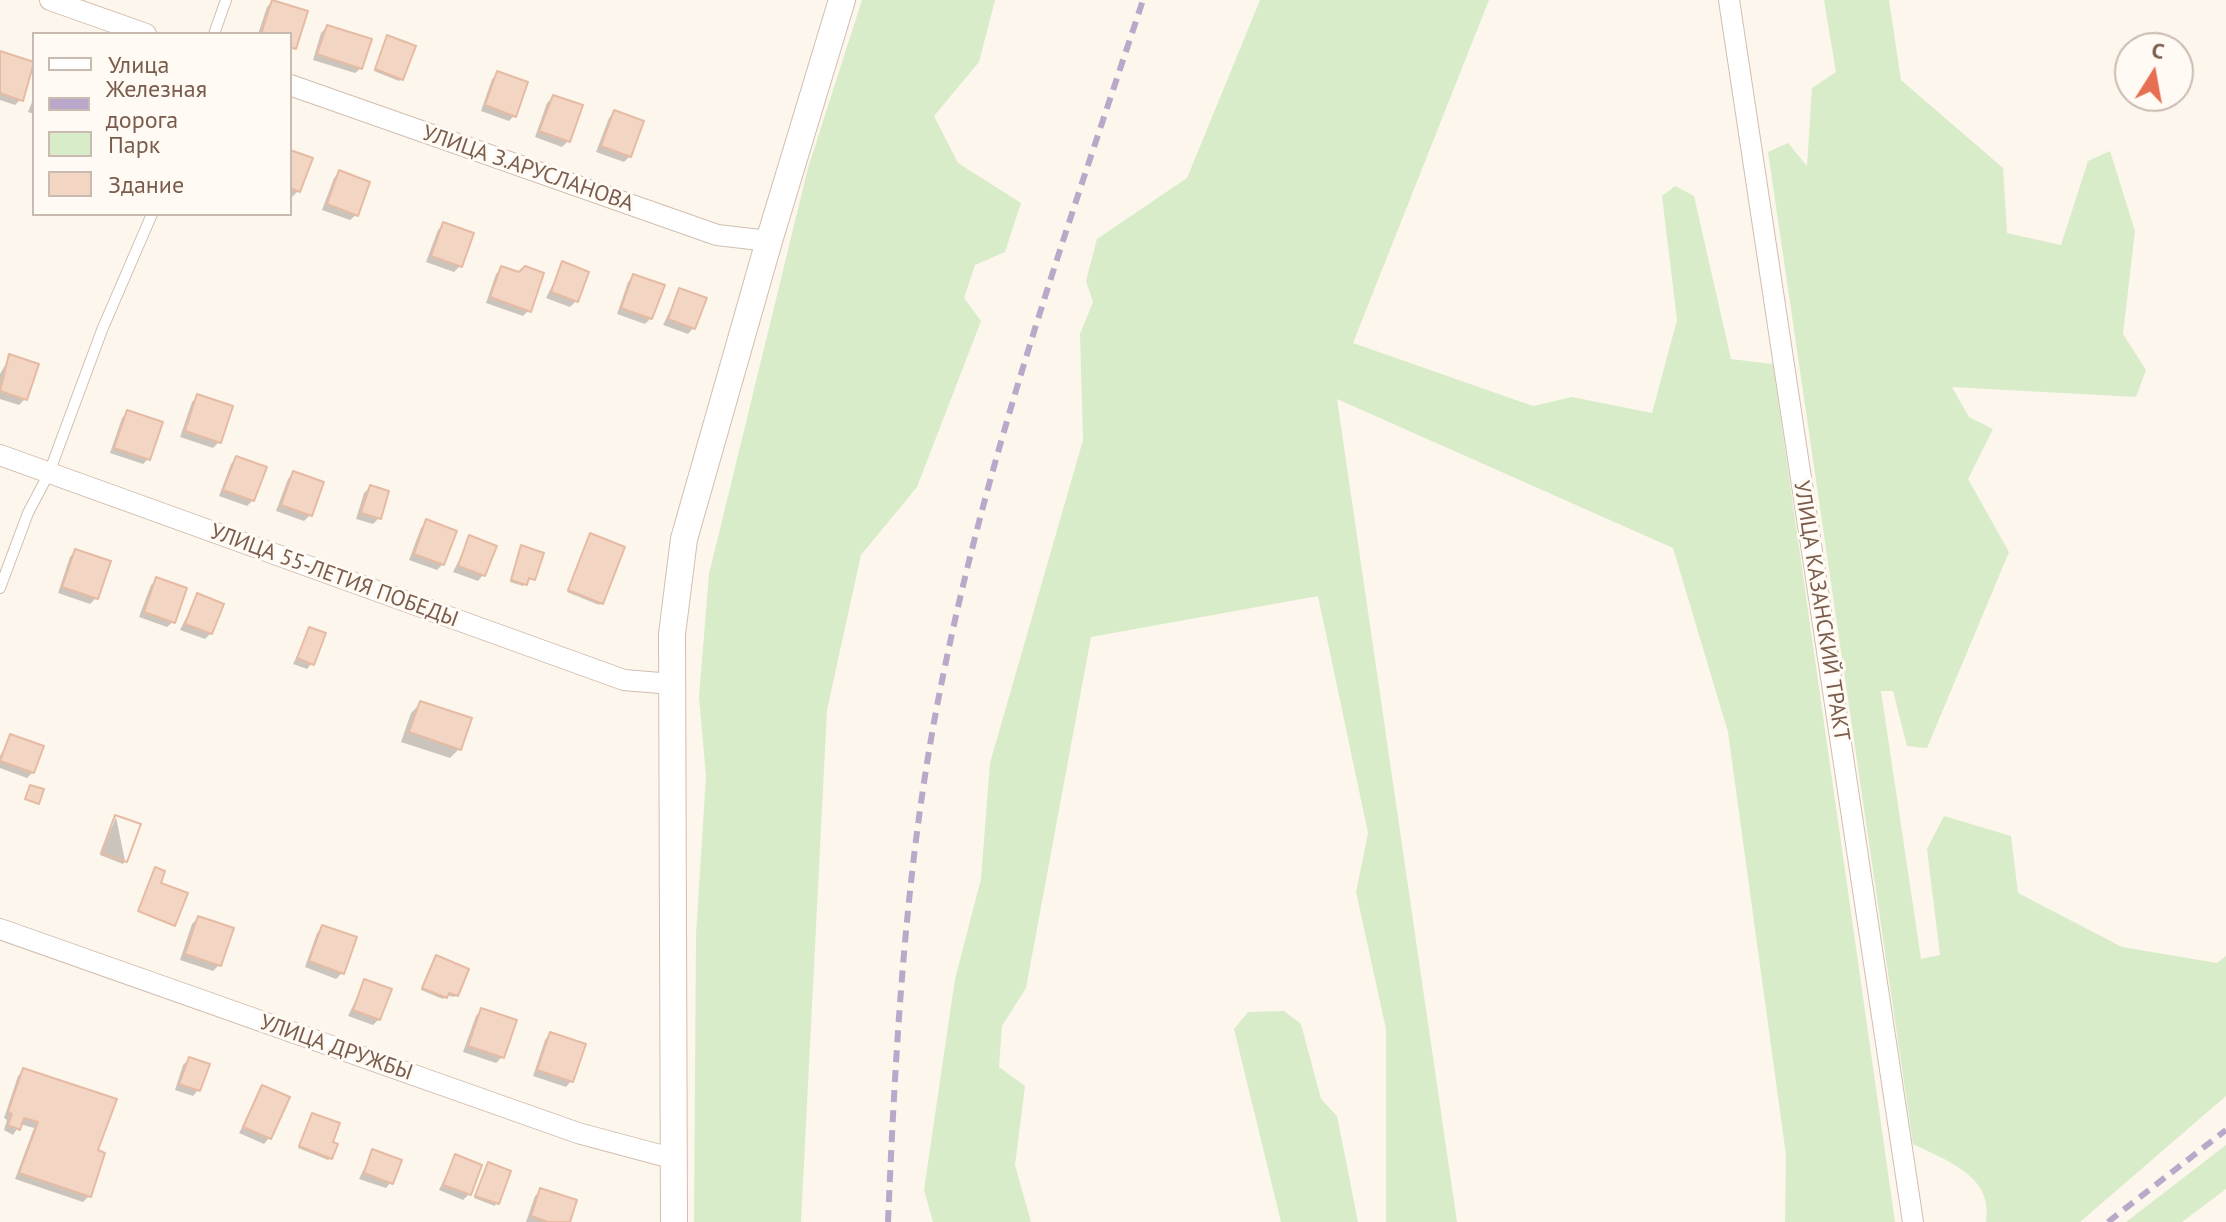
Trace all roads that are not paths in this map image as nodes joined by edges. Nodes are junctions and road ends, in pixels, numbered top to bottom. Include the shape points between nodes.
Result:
1 (50, 0) edge
2 (226, 0) edge
3 (842, 0) edge
4 (1729, 0) edge
5 (140, 32) edge
6 (215, 32) edge
7 (292, 86) edge
8 (151, 216) edge
9 (769, 241) junction
10 (0, 455) edge
11 (49, 473) junction
12 (0, 588) edge
13 (672, 684) junction
14 (0, 929) edge
15 (675, 1159) junction
16 (674, 1222) edge
17 (1913, 1222) edge

1 - 5 street
2 - 6 lane
3 - 9 street
4 - 17 street, УЛИЦА КАЗАНСКИЙ ТРАКТ
7 - 9 street, УЛИЦА З.АРУСЛАНОВА via 717,235
8 - 11 lane
9 - 13 street via 684,539 672,634
10 - 11 street, УЛИЦА 55-ЛЕТИЯ ПОБЕДЫ
11 - 12 lane
11 - 13 street, УЛИЦА 55-ЛЕТИЯ ПОБЕДЫ via 624,680
13 - 15 street
14 - 15 street, УЛИЦА ДРУЖБЫ via 578,1133
15 - 16 street

